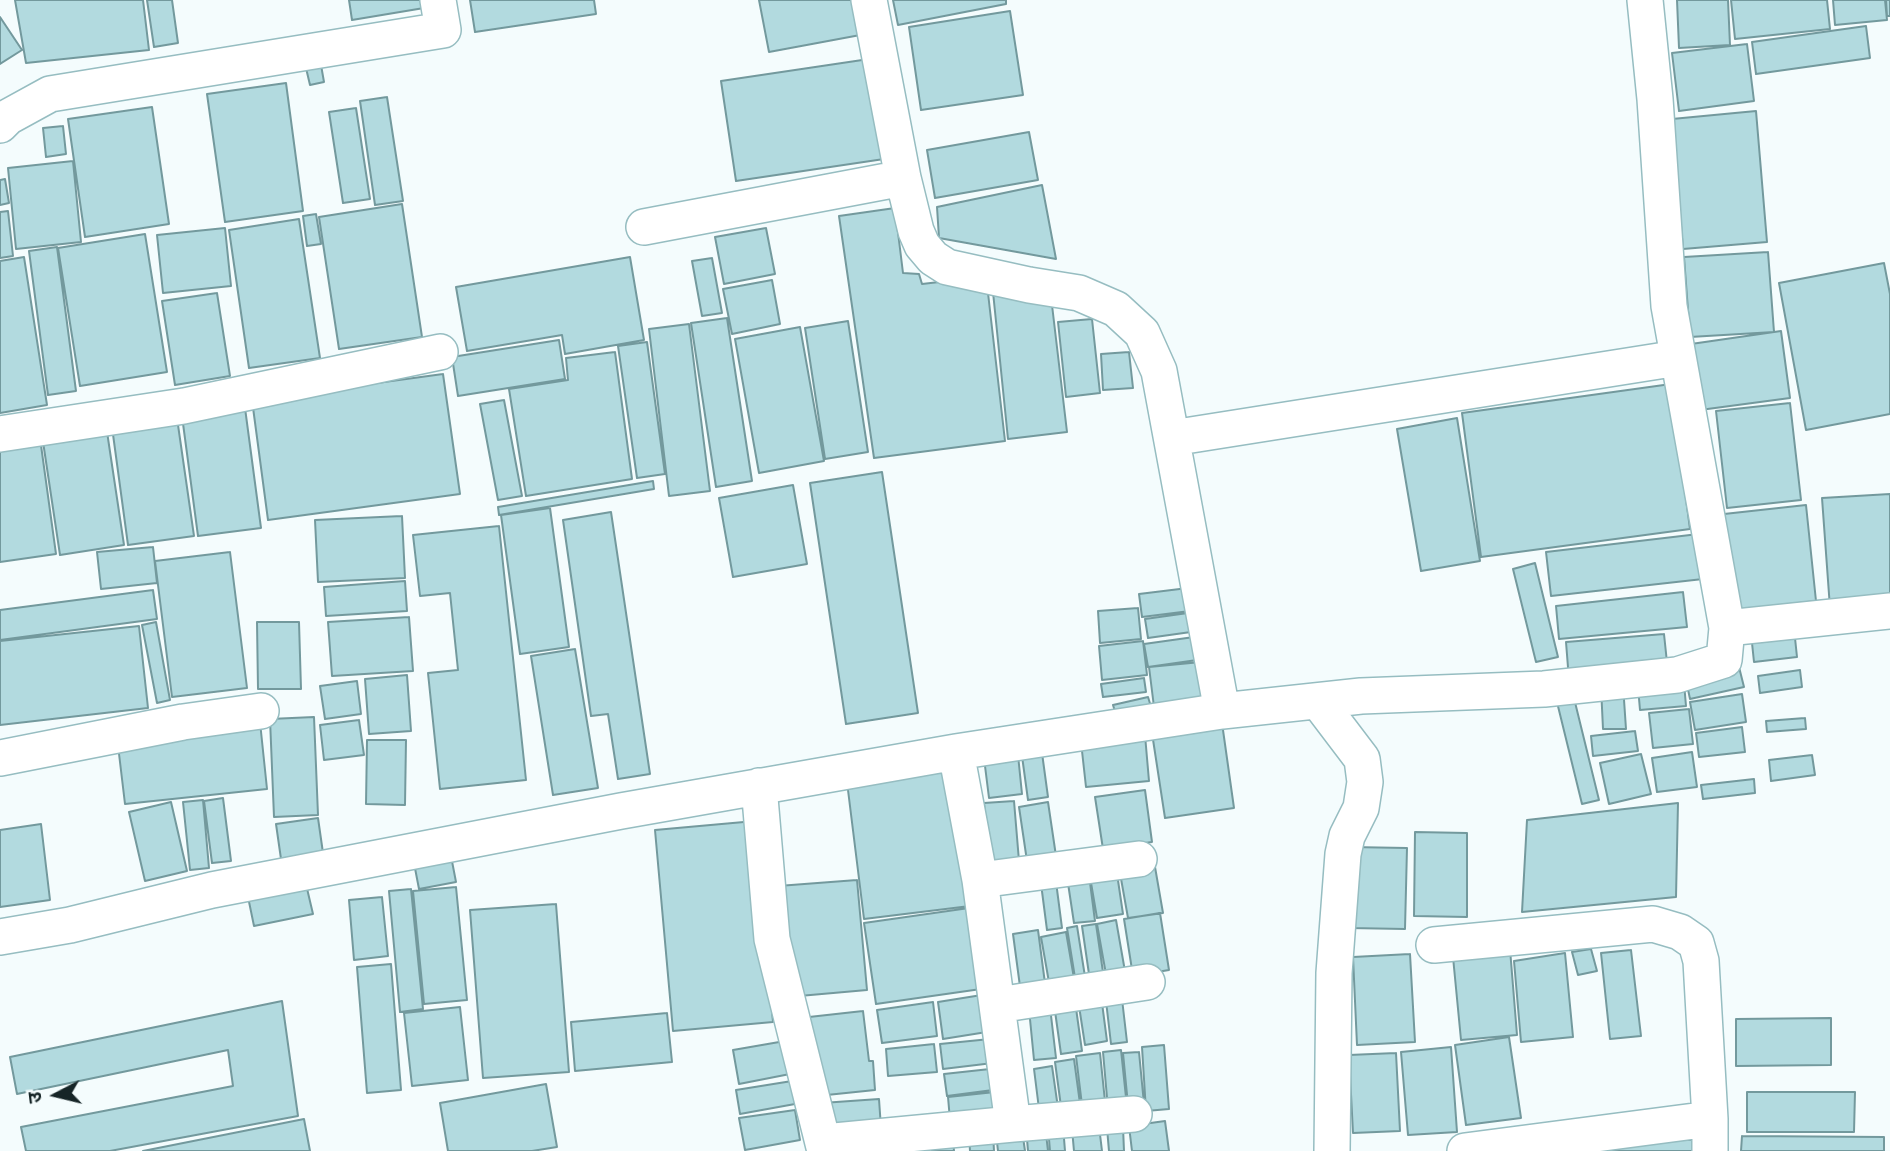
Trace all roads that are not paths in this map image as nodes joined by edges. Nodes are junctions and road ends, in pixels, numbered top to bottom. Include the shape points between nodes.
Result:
1 (438, 0) edge
2 (869, 0) edge
3 (1645, 0) edge
4 (0, 125) edge
5 (903, 178) junction
6 (644, 227) dead end
7 (440, 352) dead end
8 (1678, 358) junction
9 (0, 434) edge
10 (1172, 438) junction
11 (1890, 611) edge
12 (1727, 628) junction
13 (1318, 701) junction
14 (261, 711) dead end
15 (1222, 711) junction
16 (956, 752) junction
17 (0, 758) edge
18 (760, 786) junction
19 (1139, 859) dead end
20 (980, 880) junction
21 (0, 937) edge
22 (1434, 945) dead end
23 (1147, 982) dead end
24 (998, 1005) junction
25 (1134, 1114) dead end
26 (1013, 1124) junction
27 (1710, 1135) edge
28 (824, 1147) edge
29 (1479, 1150) edge
30 (1332, 1151) edge

1 - 4 street via 443,30 50,94
2 - 5 street
3 - 8 street via 1668,306
5 - 6 street
5 - 10 street via 916,231 933,258 947,267 1079,293 1116,309 1142,333 1159,371
7 - 9 street via 184,406
8 - 10 street
8 - 12 street
10 - 15 street
11 - 12 street
12 - 13 street via 1724,660 1677,675 1544,689
13 - 15 street
13 - 30 street via 1362,759 1365,782 1361,808 1343,854 1334,973
14 - 17 street
15 - 16 street
16 - 18 street
16 - 20 street
18 - 21 street via 239,885
18 - 28 street via 772,939
19 - 20 street
20 - 24 street
22 - 27 street via 1653,924 1680,932 1696,943 1701,961
23 - 24 street
24 - 26 street
25 - 26 street
26 - 28 street
27 - 29 street

